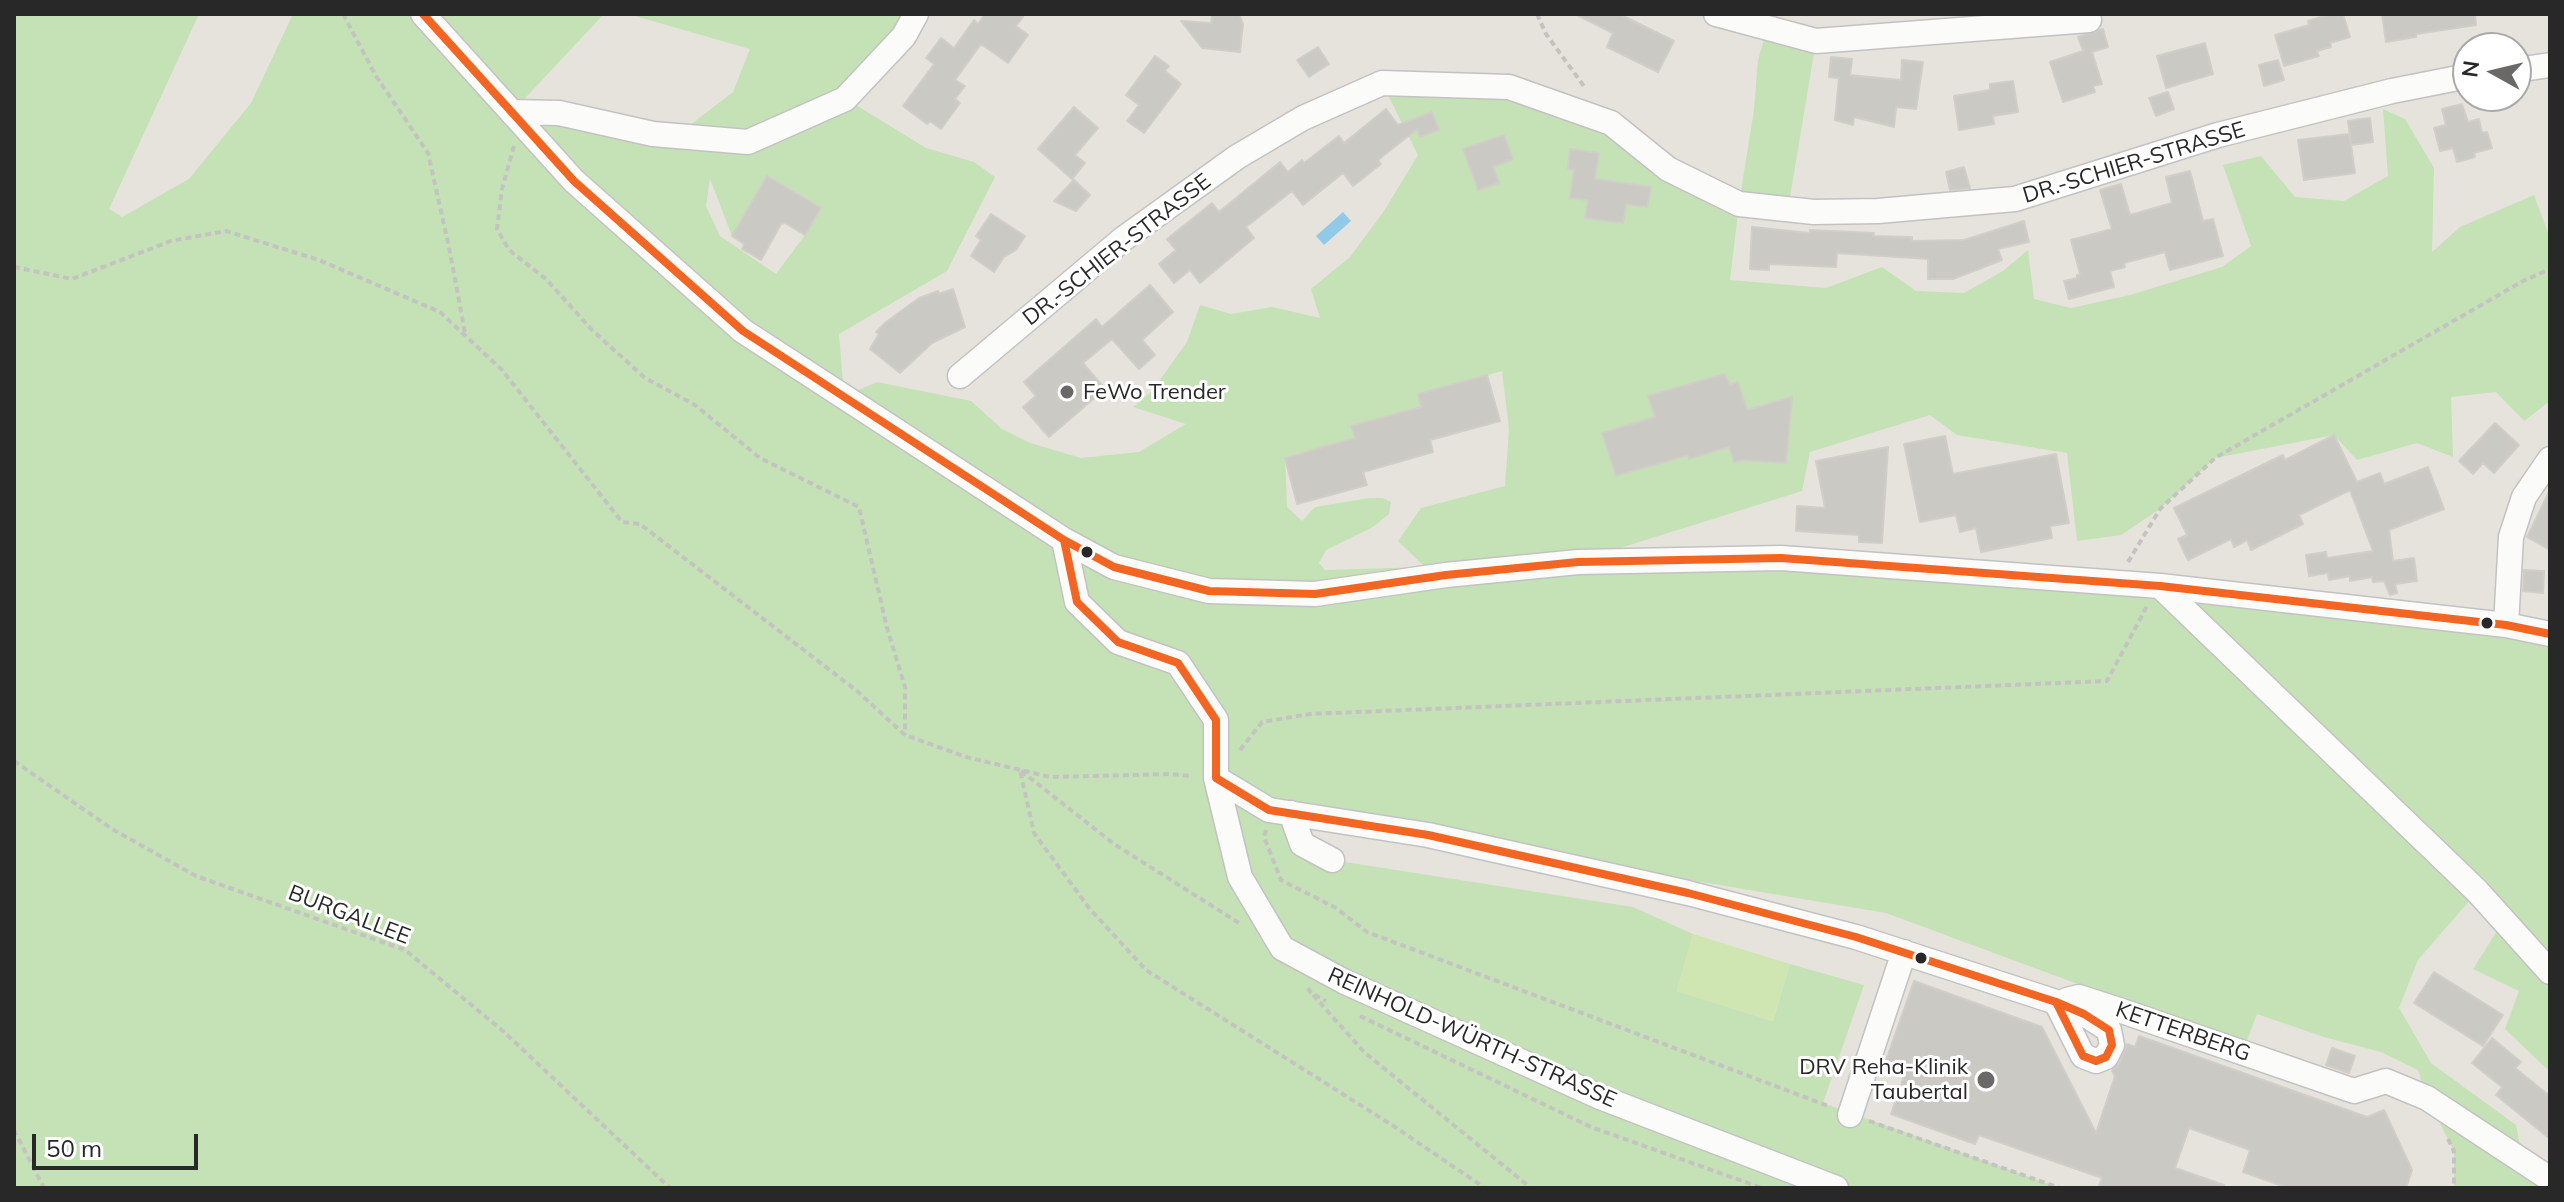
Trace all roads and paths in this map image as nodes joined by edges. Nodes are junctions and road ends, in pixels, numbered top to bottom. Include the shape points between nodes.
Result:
1 (343, 14) edge
2 (423, 14) edge
3 (916, 14) edge
4 (1537, 14) edge
5 (1716, 14) edge
6 (2089, 20) dead end
7 (2452, 79) edge
8 (516, 116) junction
9 (1611, 123) junction
10 (14, 267) edge
11 (2550, 269) edge
12 (465, 336) junction
13 (960, 376) dead end
14 (2550, 459) edge
15 (1064, 540) junction
16 (2115, 583) junction
17 (2158, 586) junction
18 (2506, 625) junction
19 (2550, 634) edge
20 (905, 735) junction
21 (14, 761) edge
22 (1020, 770) junction
23 (1216, 778) junction
24 (1280, 812) junction
25 (1332, 860) dead end
26 (1241, 924) dead end
27 (2521, 937) junction
28 (1904, 952) junction
29 (2550, 952) edge
30 (2550, 972) edge
31 (1304, 982) dead end
32 (1311, 993) junction
33 (1339, 1007) dead end
34 (1353, 1013) dead end
35 (1850, 1115) junction
36 (14, 1130) edge
37 (2447, 1137) dead end
38 (2550, 1179) edge
39 (44, 1188) edge
40 (670, 1188) edge
41 (1485, 1188) edge
42 (1531, 1188) edge
43 (1762, 1188) edge
44 (1836, 1188) edge
45 (2060, 1188) edge
46 (2454, 1188) edge

1 - 12 path via 376,76 428,153
2 - 8 street
3 - 8 street via 904,36 845,99 748,142 653,134 559,113
4 - 9 path
5 - 6 street via 1816,41
7 - 9 street, DR.-SCHIER-STRASSE via 2218,135 2015,199 1878,211 1814,212 1739,204 1668,169
8 - 15 street via 574,181 743,331
8 - 20 path via 497,229 509,250 546,279 645,378 695,405 760,458 859,507 905,687
9 - 13 street, DR.-SCHIER-STRASSE via 1509,87 1382,83 1303,118 1237,157 1123,239
10 - 12 path via 72,279 171,241 226,231 319,260 440,312
11 - 16 path via 2215,458 2160,509
12 - 20 path via 502,370 622,522 640,524 857,691
14 - 18 street via 2524,497 2511,537
15 - 16 street via 1114,567 1209,591 1315,594 1578,562 1781,558
15 - 23 street via 1077,602 1118,642 1178,663 1216,720
16 - 17 street
17 - 18 street
17 - 23 path via 2107,681 1310,714 1262,722
17 - 27 street
18 - 19 street
20 - 22 path
21 - 40 path, BURGALLEE via 112,829 196,876 405,950 503,1031
22 - 23 path via 1050,777
22 - 26 path via 1114,844
22 - 41 path via 1034,833 1089,908 1146,970
23 - 24 street, KETTERBERG
23 - 44 street, REINHOLD-WÜRTH-STRASSE via 1240,877 1282,948 1345,982 1600,1097
24 - 25 street via 1302,844
24 - 28 street, KETTERBERG via 1428,835 1688,893
24 - 35 path via 1264,837 1281,880 1336,908 1367,932
27 - 29 street
27 - 30 street
28 - 35 street
28 - 38 street, KETTERBERG via 2056,1002 2079,997 2354,1091 2386,1081 2427,1098
31 - 32 path
32 - 33 path
32 - 42 path via 1364,1052
34 - 43 path via 1591,1127
35 - 45 path
36 - 39 path
37 - 46 path via 2454,1151

